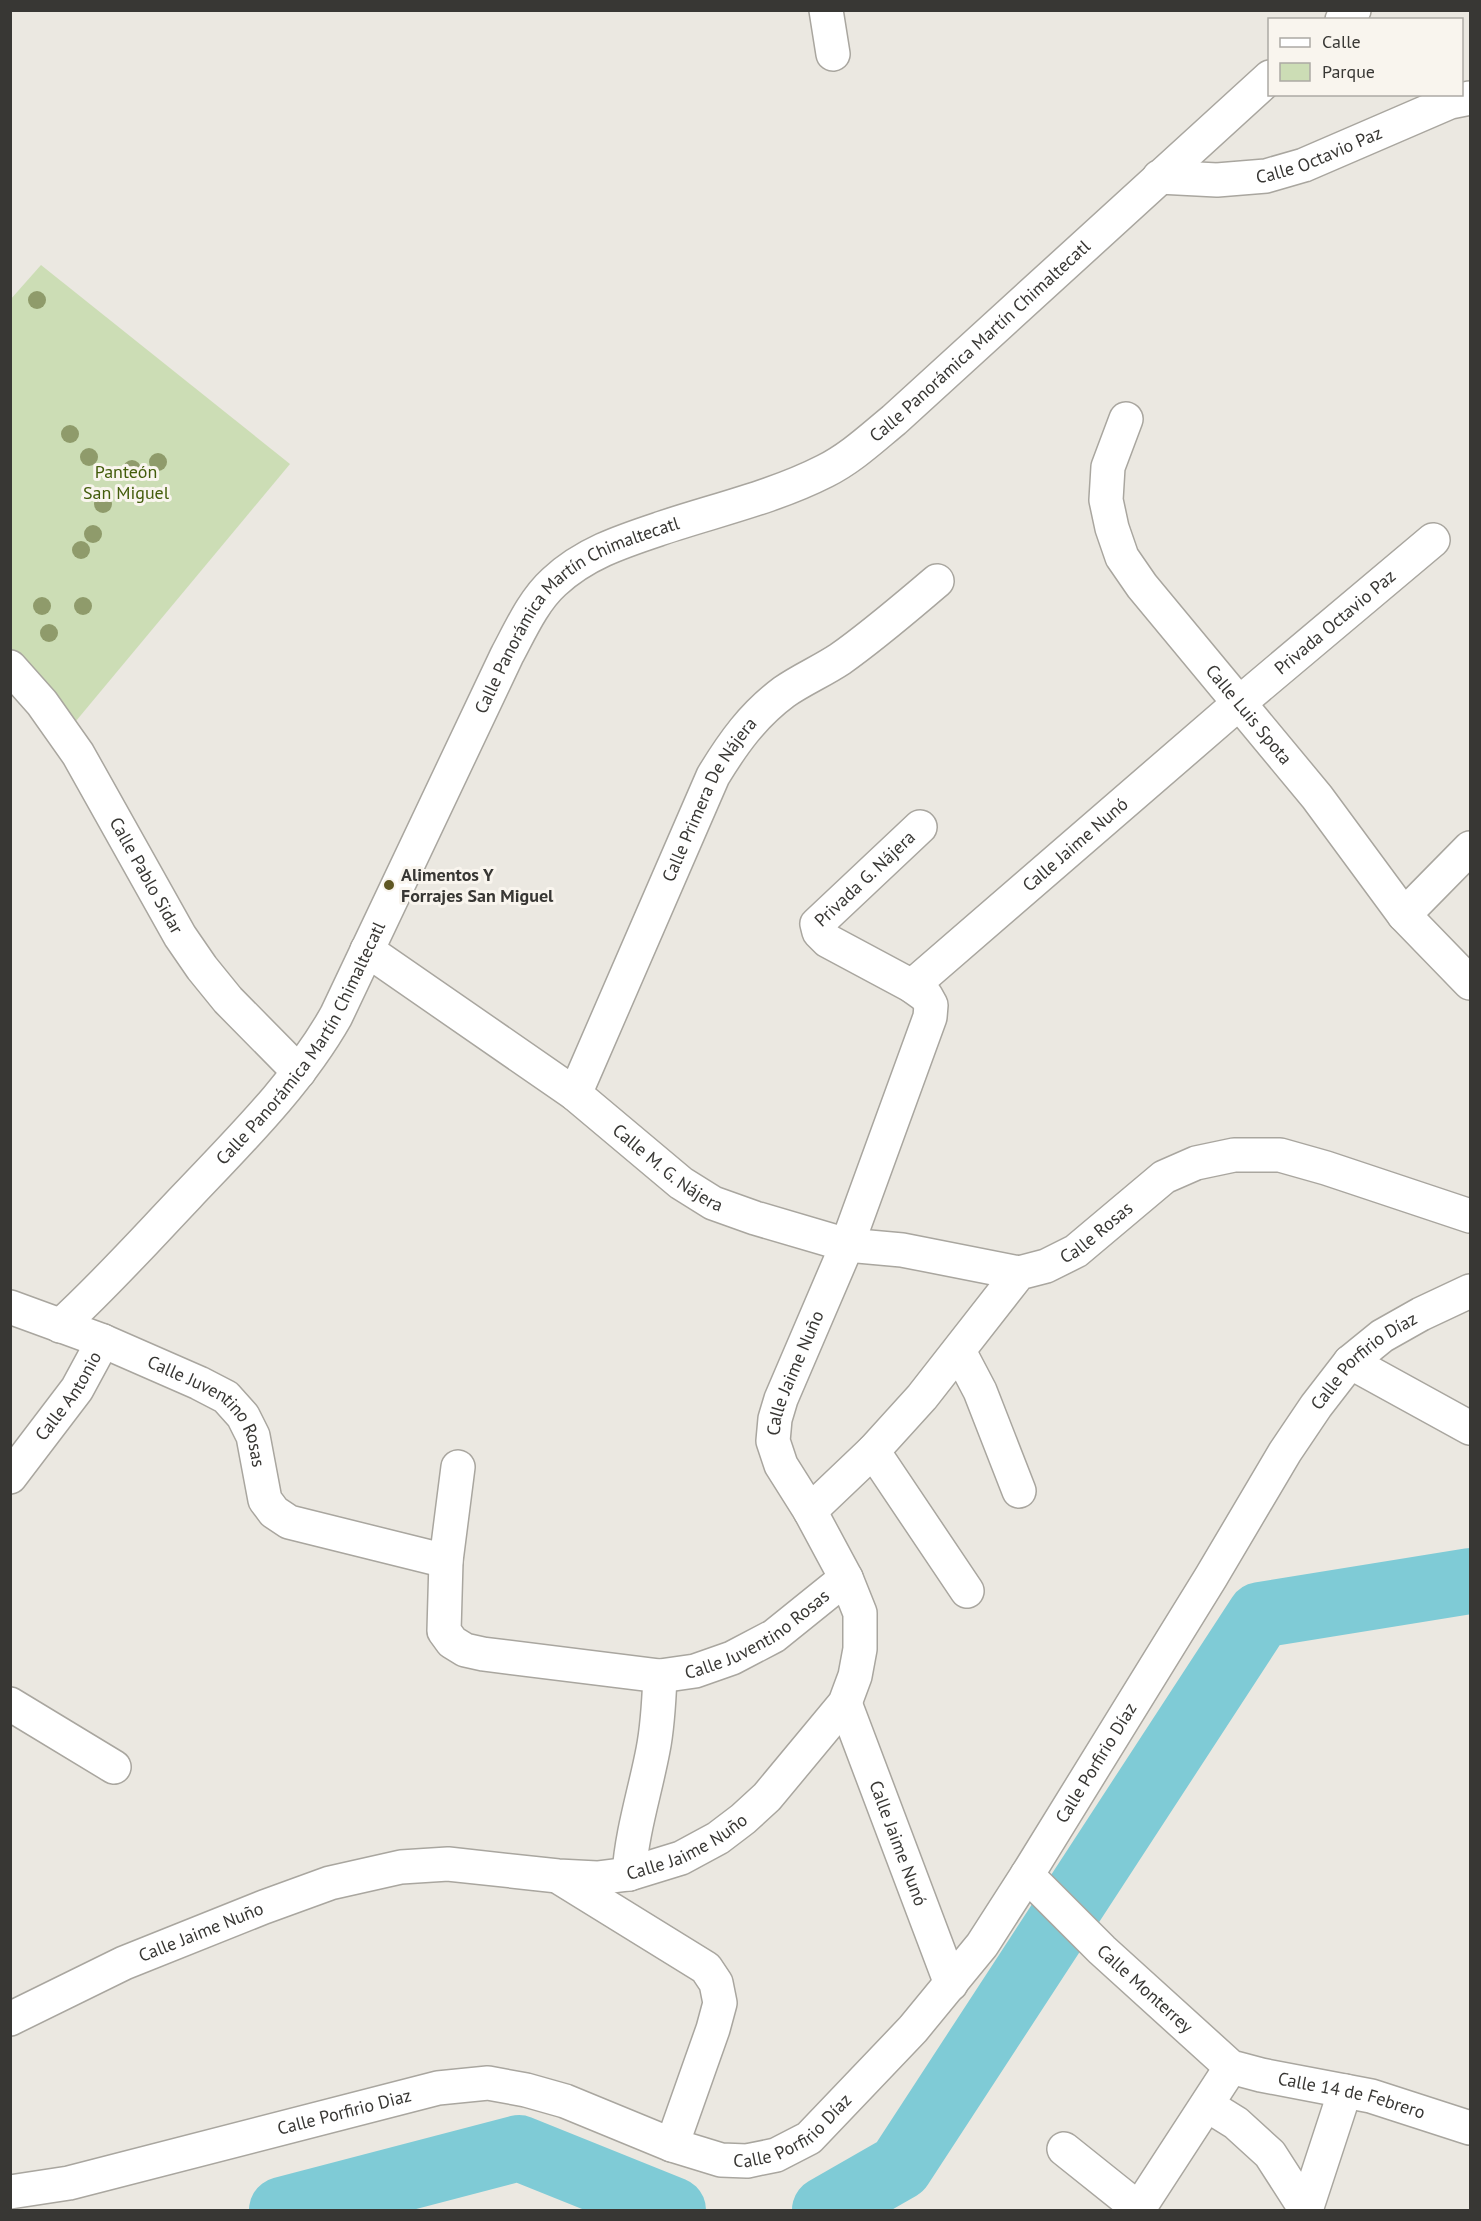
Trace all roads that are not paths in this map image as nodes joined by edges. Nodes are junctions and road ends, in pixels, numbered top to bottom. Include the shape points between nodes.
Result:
1 (826, 10) edge
2 (833, 54) dead end
3 (1268, 78) edge
4 (1470, 98) edge
5 (1159, 177) junction
6 (1126, 418) dead end
7 (1433, 540) dead end
8 (937, 581) dead end
9 (10, 668) edge
10 (1238, 704) junction
11 (920, 827) dead end
12 (1470, 848) edge
13 (1404, 915) junction
14 (368, 950) junction
15 (1470, 983) edge
16 (912, 986) junction
17 (299, 1072) junction
18 (575, 1094) junction
19 (1470, 1216) edge
20 (847, 1245) junction
21 (1019, 1273) junction
22 (1470, 1291) edge
23 (10, 1307) edge
24 (60, 1326) junction
25 (103, 1341) junction
26 (959, 1351) junction
27 (1350, 1362) junction
28 (1470, 1428) edge
29 (873, 1451) junction
30 (458, 1467) dead end
31 (10, 1477) edge
32 (1019, 1491) dead end
33 (810, 1511) junction
34 (446, 1561) junction
35 (846, 1578) junction
36 (967, 1591) dead end
37 (660, 1676) junction
38 (845, 1703) junction
39 (10, 1704) edge
40 (114, 1767) dead end
41 (629, 1874) junction
42 (1028, 1875) junction
43 (558, 1876) junction
44 (951, 1984) junction
45 (10, 2019) edge
46 (1231, 2067) junction
47 (1345, 2091) junction
48 (1207, 2105) junction
49 (1470, 2128) edge
50 (672, 2145) junction
51 (1064, 2149) dead end
52 (10, 2192) edge
53 (1138, 2210) edge
54 (1306, 2210) edge

1 - 2 street
3 - 5 street, Calle Panorámica Martín Chimaltecatl
4 - 5 street, Calle Octavio Paz via 1450,102 1304,165 1266,176 1217,180
5 - 14 street, Calle Panorámica Martín Chimaltecatl via 856,452 825,471 779,490 614,544 582,560 552,584 507,655
6 - 10 street, Calle Luis Spota via 1108,467 1106,500 1122,557
7 - 10 street, Privada Octavio Paz
8 - 18 street, Calle Primera De Nájera via 838,660 785,691 756,715 732,744 713,776
9 - 17 street, Calle Pablo Sidar via 42,703 78,754 202,968
10 - 13 street, Calle Luis Spota via 1317,797
10 - 16 street, Calle Jaime Nunó
11 - 16 street, Privada G. Nájera via 817,924 828,941
12 - 13 street
13 - 15 street, Calle Luis Spota
14 - 17 street, Calle Panorámica Martín Chimaltecatl via 336,1016
14 - 18 street, Calle M. G. Nájera
16 - 20 street, Calle Jaime Nuño via 926,996 931,1005 930,1017
17 - 24 street, Calle Panorámica Martín Chimaltecatl via 210,1172
18 - 20 street, Calle M. G. Nájera via 681,1183 713,1203
19 - 21 street, Calle Rosas via 1280,1155 1234,1155 1196,1163 1164,1177 1076,1251 1046,1266
20 - 21 street, Calle M. G. Nájera via 902,1250
20 - 33 street, Calle Jaime Nuño via 775,1419 773,1441 781,1465
21 - 26 street
22 - 27 street, Calle Porfirio Díaz via 1382,1336
23 - 24 street, Calle Juventino Rosas
24 - 25 street, Calle Juventino Rosas
25 - 31 street, Calle Antonio via 77,1389
25 - 34 street, Calle Juventino Rosas via 226,1397 243,1416 252,1436 265,1500 289,1522
26 - 29 street
26 - 32 street via 980,1391
27 - 28 street
27 - 42 street, Calle Porfirio Díaz via 1285,1452
29 - 33 street
29 - 36 street
30 - 34 street, Calle Juventino Rosas
33 - 35 street, Calle Jaime Nuño
34 - 37 street, Calle Juventino Rosas via 444,1631 465,1650
35 - 37 street, Calle Juventino Rosas via 774,1636 732,1658 695,1671
35 - 38 street, Calle Jaime Nuño via 860,1613 860,1649
37 - 41 street, Calle Juventino Rosas via 653,1749
38 - 41 street, Calle Jaime Nuño via 767,1797 743,1819 681,1858
38 - 44 street, Calle Jaime Nunó
39 - 40 street
41 - 43 street, Calle Jaime Nuño via 597,1878
42 - 44 street, Calle Porfirio Díaz
42 - 46 street, Calle Monterrey via 1102,1950
43 - 45 street, Calle Jaime Nuño via 448,1864 401,1867 330,1883 124,1963
43 - 50 street via 685,1953 706,1968 716,1983 720,2002 713,2028
44 - 50 street, Calle Porfirio Díaz via 809,2138 776,2155 747,2161 720,2160
46 - 47 street, Calle 14 de Febrero
46 - 48 street
47 - 49 street, Calle 14 de Febrero
47 - 54 street
48 - 53 street
48 - 54 street via 1236,2123 1270,2154
50 - 52 street, Calle Porfirio Diaz via 565,2101 488,2083 438,2088 69,2183
51 - 53 street

